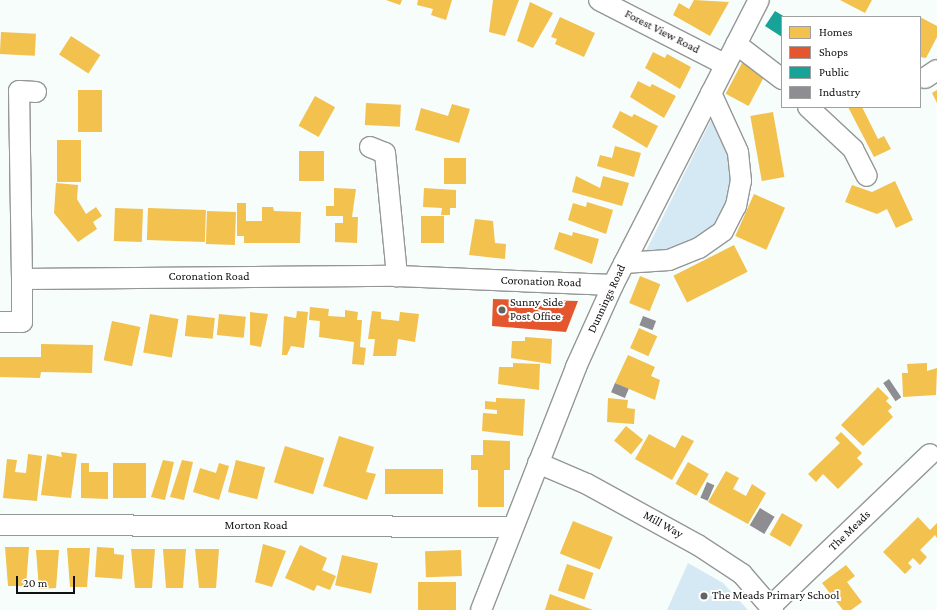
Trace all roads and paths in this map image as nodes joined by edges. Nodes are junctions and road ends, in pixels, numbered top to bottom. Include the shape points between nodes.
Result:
1 (599, 0) edge
2 (759, 0) edge
3 (736, 44) junction
4 (724, 64) junction
5 (781, 78) edge
6 (21, 92) dead end
7 (711, 93) junction
8 (809, 108) edge
9 (386, 151) dead end
10 (867, 176) dead end
11 (624, 263) junction
12 (396, 276) junction
13 (22, 279) junction
14 (613, 285) junction
15 (0, 322) edge
16 (929, 453) edge
17 (538, 463) junction
18 (0, 525) edge
19 (512, 527) junction
20 (772, 608) edge
21 (481, 610) edge

1 - 4 street, Forest View Road
2 - 3 street, Dunnings Road
3 - 4 street, Dunnings Road
3 - 5 street via 769,66
4 - 7 street, Dunnings Road
6 - 13 street
7 - 11 street, Dunnings Road
7 - 11 street via 738,152 741,181 736,206 723,231 699,248 669,260
8 - 10 street via 853,149
9 - 12 street
11 - 14 street, Dunnings Road
12 - 13 street, Coronation Road
12 - 14 street, Coronation Road
13 - 15 street via 22,322
14 - 17 street, Dunnings Road
16 - 20 street, The Meads
17 - 19 street, Dunnings Road
17 - 20 street, Mill Way via 587,484 698,545 742,574
18 - 19 street, Morton Road
19 - 21 street, Dunnings Road

